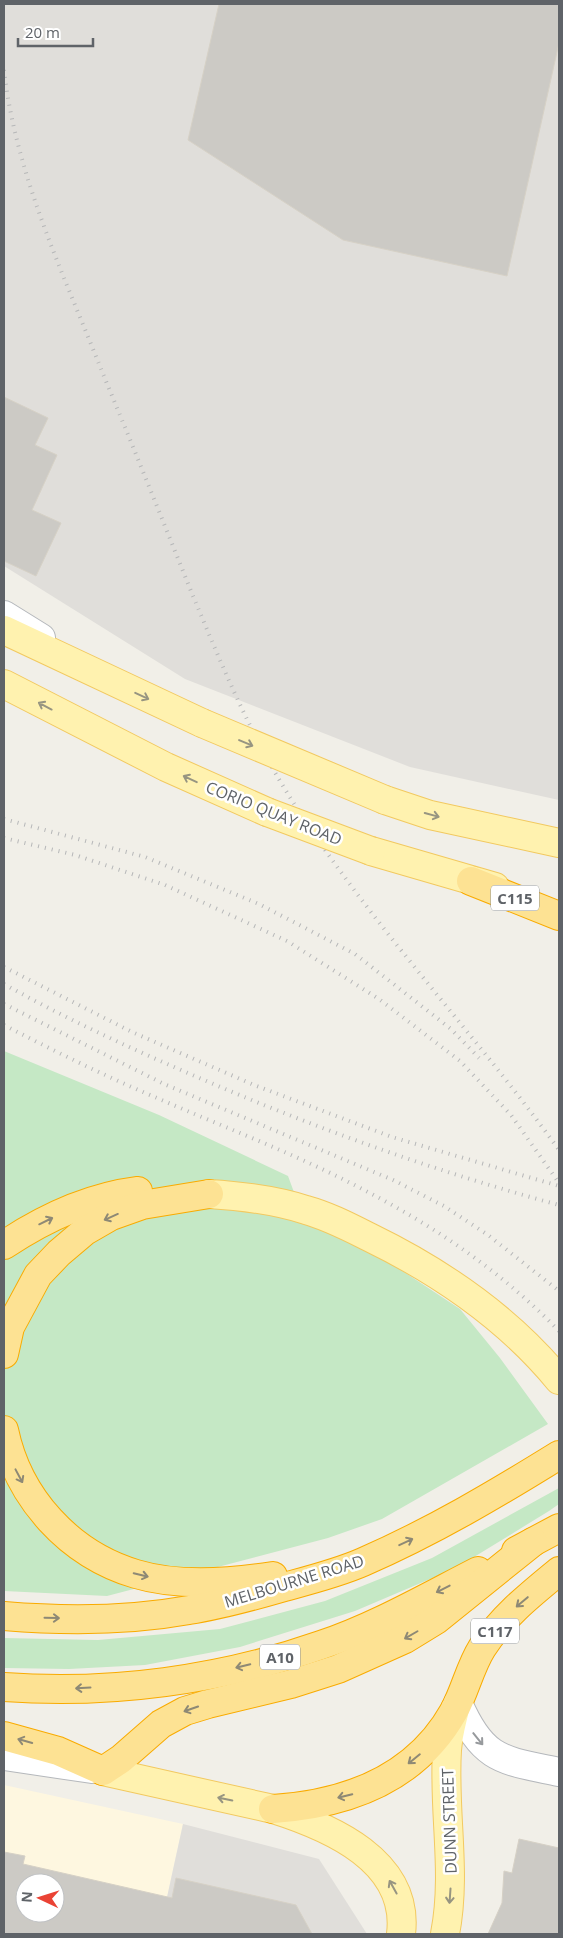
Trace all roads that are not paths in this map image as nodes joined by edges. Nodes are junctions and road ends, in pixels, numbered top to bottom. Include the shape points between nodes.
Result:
1 (4, 614) edge
2 (4, 630) edge
3 (109, 681) junction
4 (4, 684) edge
5 (559, 843) edge
6 (471, 880) junction
7 (559, 904) edge
8 (559, 916) edge
9 (209, 1194) junction
10 (4, 1245) edge
11 (4, 1354) edge
12 (559, 1380) edge
13 (4, 1430) edge
14 (557, 1456) edge
15 (559, 1528) edge
16 (533, 1542) junction
17 (362, 1562) junction
18 (559, 1571) edge
19 (4, 1616) edge
20 (4, 1687) edge
21 (456, 1706) junction
22 (4, 1736) edge
23 (4, 1756) edge
24 (104, 1771) junction
25 (559, 1772) edge
26 (273, 1809) junction
27 (401, 1934) edge
28 (445, 1934) edge

1 - 3 street
2 - 3 main road
3 -> 5 main road, bridge via 385,800 430,814
6 -> 4 main road, CORIO QUAY ROAD / C115, bridge via 371,851 267,812 166,767
6 - 7 main road, CORIO QUAY ROAD / C115
6 - 8 highway, C115
10 -> 9 highway via 46,1220 135,1191 161,1189
9 -> 11 highway via 142,1206 111,1216 85,1230 38,1274 10,1327
9 - 12 main road via 273,1201 308,1210 391,1248 430,1270 509,1328
13 -> 17 highway via 17,1473 48,1518 85,1550 136,1574 167,1580 222,1582
17 -> 14 highway, MELBOURNE ROAD via 436,1527
15 - 16 highway, A10
16 -> 20 highway, A10 via 374,1623 321,1645 268,1660 161,1682 65,1689
16 -> 24 highway via 436,1620 404,1639 338,1669 185,1711 162,1724
19 -> 17 highway, MELBOURNE ROAD via 87,1619 140,1617 188,1610 245,1598
18 -> 21 highway, C117 via 513,1609 496,1629 481,1649
21 -> 25 street via 482,1745 497,1755
21 -> 26 highway via 430,1745 390,1778 357,1793
21 -> 28 main road, DUNN STREET / C117 via 447,1749 451,1869
24 -> 22 highway via 58,1751
23 - 24 street
26 -> 24 main road
27 -> 26 main road via 397,1895 390,1881 364,1852 346,1838 321,1826

